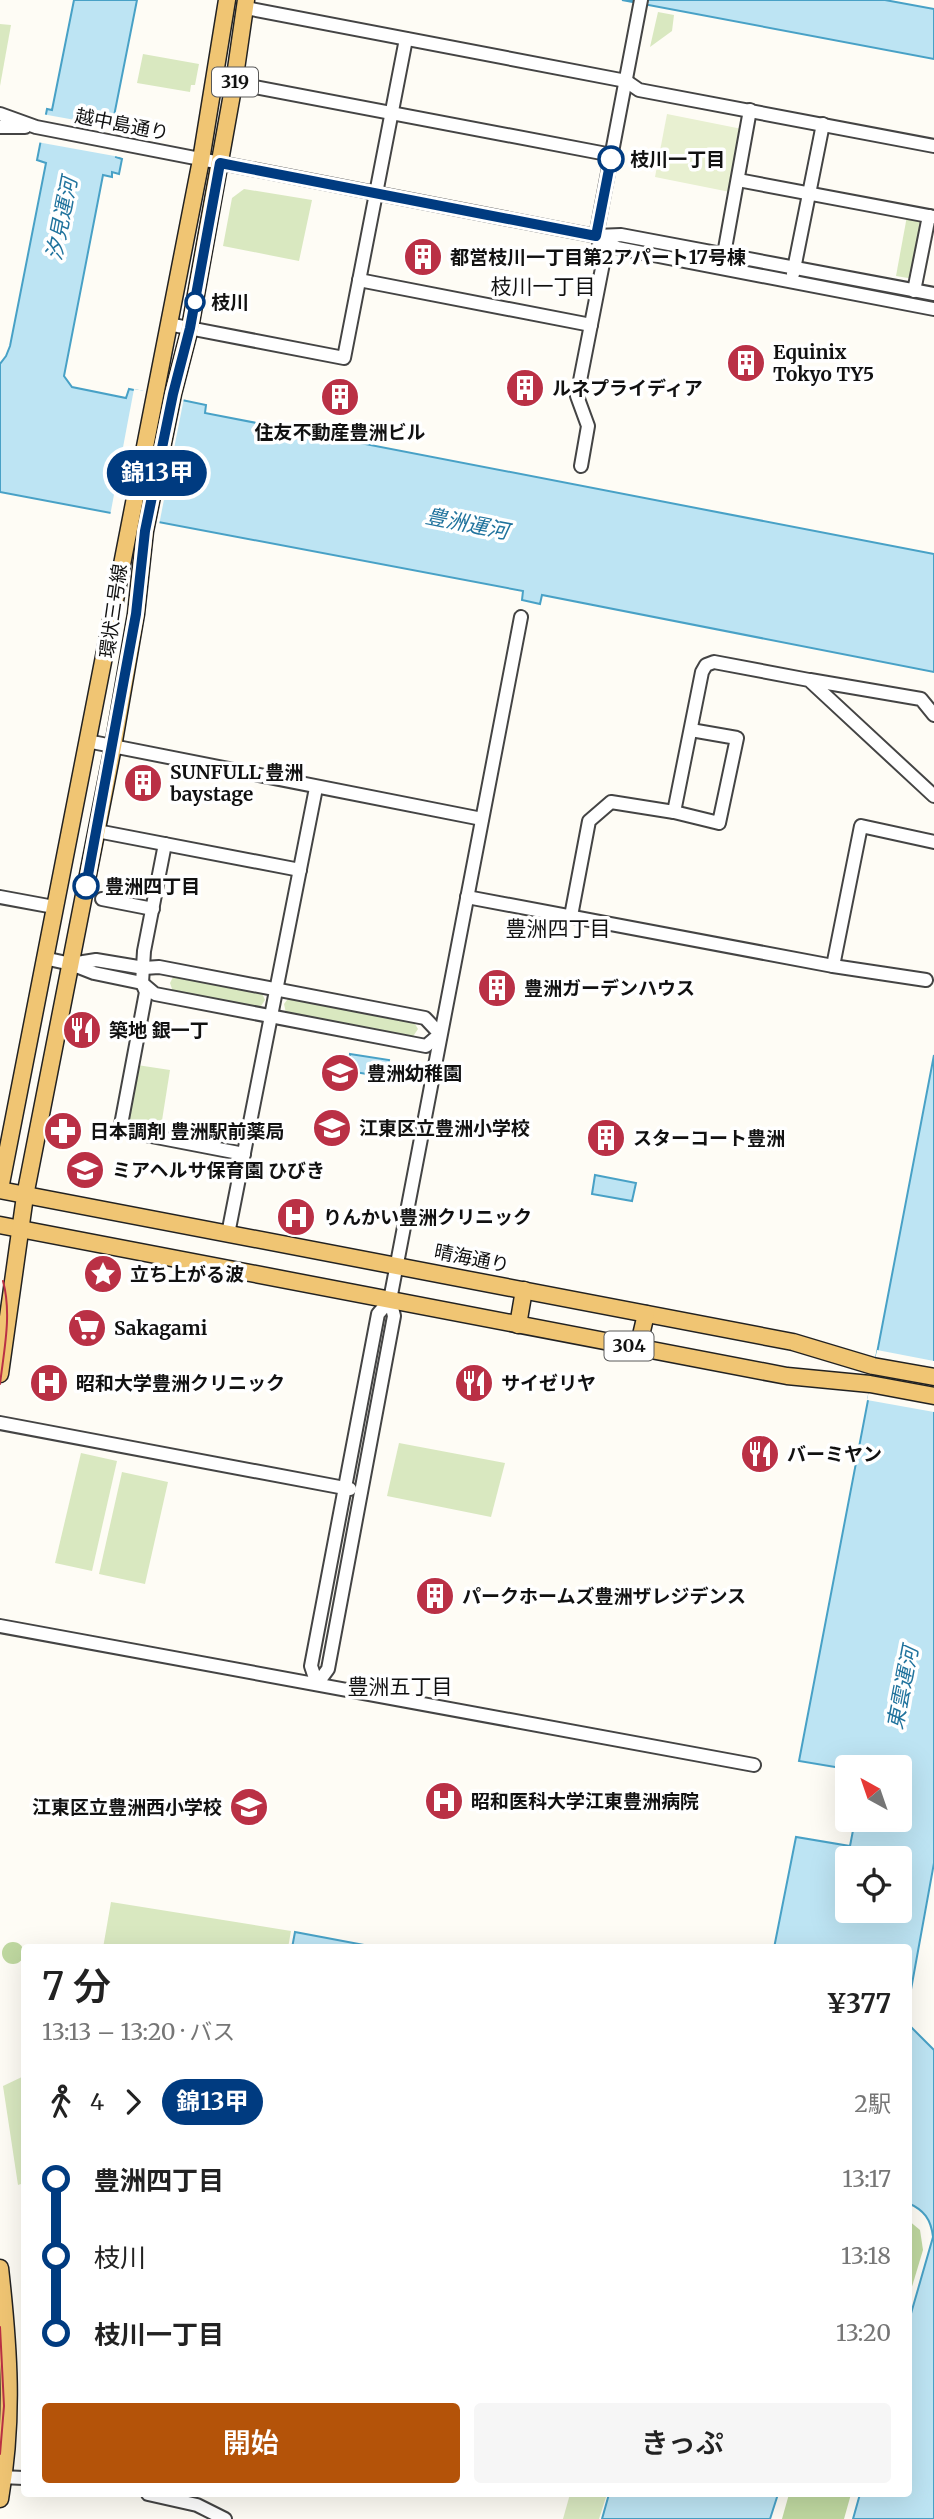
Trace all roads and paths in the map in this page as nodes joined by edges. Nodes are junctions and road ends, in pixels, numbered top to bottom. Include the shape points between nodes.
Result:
1 (227, 0) edge
2 (246, 4) edge
3 (640, 4) edge
4 (406, 39) junction
5 (626, 81) junction
6 (234, 83) junction
7 (750, 110) junction
8 (392, 113) junction
9 (0, 114) edge
10 (823, 124) junction
11 (0, 127) edge
12 (36, 127) junction
13 (934, 146) edge
14 (612, 155) junction
15 (201, 160) junction
16 (220, 163) junction
17 (738, 180) junction
18 (377, 193) junction
19 (809, 194) junction
20 (932, 217) edge
21 (596, 236) junction
22 (724, 254) junction
23 (794, 268) junction
24 (359, 280) junction
25 (791, 281) junction
26 (915, 291) junction
27 (934, 295) edge
28 (934, 309) edge
29 (168, 324) junction
30 (591, 325) junction
31 (190, 328) junction
32 (581, 467) dead end
33 (521, 617) dead end
34 (810, 680) junction
35 (934, 715) edge
36 (691, 730) junction
37 (87, 741) junction
38 (113, 747) junction
39 (316, 788) junction
40 (934, 796) edge
41 (674, 812) junction
42 (482, 819) junction
43 (97, 831) junction
44 (934, 842) edge
45 (165, 844) junction
46 (300, 870) junction
47 (0, 897) edge
48 (467, 897) junction
49 (102, 899) dead end
50 (54, 907) junction
51 (153, 909) junction
52 (571, 915) junction
53 (44, 958) junction
54 (71, 964) junction
55 (833, 966) junction
56 (144, 968) junction
57 (926, 980) dead end
58 (142, 982) junction
59 (276, 989) junction
60 (271, 1016) junction
61 (440, 1034) junction
62 (244, 1154) junction
63 (0, 1189) edge
64 (25, 1196) junction
65 (0, 1225) edge
66 (20, 1228) junction
67 (229, 1234) junction
68 (397, 1265) junction
69 (524, 1290) junction
70 (390, 1300) junction
71 (646, 1314) junction
72 (518, 1325) junction
73 (638, 1348) junction
74 (0, 1374) edge
75 (934, 1377) edge
76 (934, 1396) edge
77 (0, 1423) edge
78 (343, 1488) junction
79 (361, 1491) junction
80 (0, 1626) edge
81 (317, 1684) junction
82 (754, 1765) dead end
83 (0, 2268) edge
84 (2, 2478) edge
85 (21, 2478) edge
86 (161, 2497) edge
87 (0, 2499) edge
88 (225, 2519) edge

1 - 15 main road, 環状三号線 / 319
2 - 4 street
2 - 6 main road, 環状三号線 / 319
3 - 5 street
4 - 5 street
4 - 8 street
5 - 7 street via 639,90
5 - 14 street
6 - 8 street
6 - 16 main road, 環状三号線 / 319
7 - 10 street
7 - 17 street
8 - 14 street
8 - 18 street
9 - 12 street, 越中島通り
10 - 13 street
10 - 19 street
11 - 12 street, 越中島通り
12 - 15 street, 越中島通り
14 - 21 street
15 - 16 street, 越中島通り
15 - 29 main road, 環状三号線 / 319
16 - 18 street, 越中島通り
16 - 31 main road, 環状三号線 / 319
17 - 19 street
17 - 22 street
18 - 21 street, 越中島通り
18 - 24 street
19 - 20 street
19 - 23 street
20 - 26 street
21 - 22 street via 621,234
21 - 25 street via 617,248
21 - 30 street via 605,253
22 - 23 street
23 - 25 street
23 - 26 street
24 - 30 street
24 - 31 street via 344,358
25 - 28 street
26 - 27 street
29 - 31 street
29 - 37 main road, 環状三号線 / 319
30 - 32 street via 577,396 588,426
31 - 38 main road, 環状三号線 / 319 via 145,531
33 - 42 street
34 - 35 street via 921,699
34 - 36 street via 706,664
34 - 40 street
36 - 41 street
36 - 41 street via 737,738 719,823
37 - 38 street
37 - 50 main road, 環状三号線 / 319
38 - 39 street
38 - 43 main road, 環状三号線 / 319
39 - 42 street
39 - 46 street
41 - 52 street via 611,802 589,821
42 - 48 street
43 - 45 street
43 - 54 main road, 環状三号線 / 319
44 - 55 street via 861,826
45 - 46 street
45 - 51 street
46 - 59 street
47 - 50 street
48 - 52 street
48 - 61 street
49 - 51 street
50 - 53 main road, 環状三号線 / 319
51 - 56 street
52 - 55 street
53 - 54 street
53 - 63 main road, 環状三号線 / 319
54 - 56 street via 96,960
54 - 58 street
54 - 64 main road, 環状三号線 / 319
55 - 57 street
56 - 58 street
56 - 59 street
58 - 60 street via 155,994
58 - 62 street via 146,992 120,1130
59 - 60 street
59 - 61 street via 425,1018
60 - 61 street via 426,1046
60 - 62 street
61 - 68 street
62 - 67 street
63 - 64 main road, 晴海通り / 304
64 - 66 main road, 環状三号線 / 319
64 - 67 main road, 晴海通り / 304
65 - 66 main road, 304
66 - 70 main road, 304
66 - 74 main road, 環状三号線
67 - 68 main road, 晴海通り / 304
68 - 69 main road, 晴海通り / 304
68 - 70 street
69 - 71 main road, 晴海通り / 304
69 - 72 main road
70 - 72 main road, 304
70 - 78 street via 378,1314
70 - 79 street via 394,1316
71 - 73 main road
71 - 75 main road, 晴海通り / 304 via 793,1342 873,1366
72 - 73 main road, 304
73 - 76 main road, 304 via 787,1376
77 - 78 street
78 - 79 street
78 - 81 street via 311,1666
79 - 81 street via 328,1669
80 - 81 street
81 - 82 street
83 - 84 main road via 10,2358
84 - 85 street
84 - 87 main road
86 - 88 street via 197,2505

